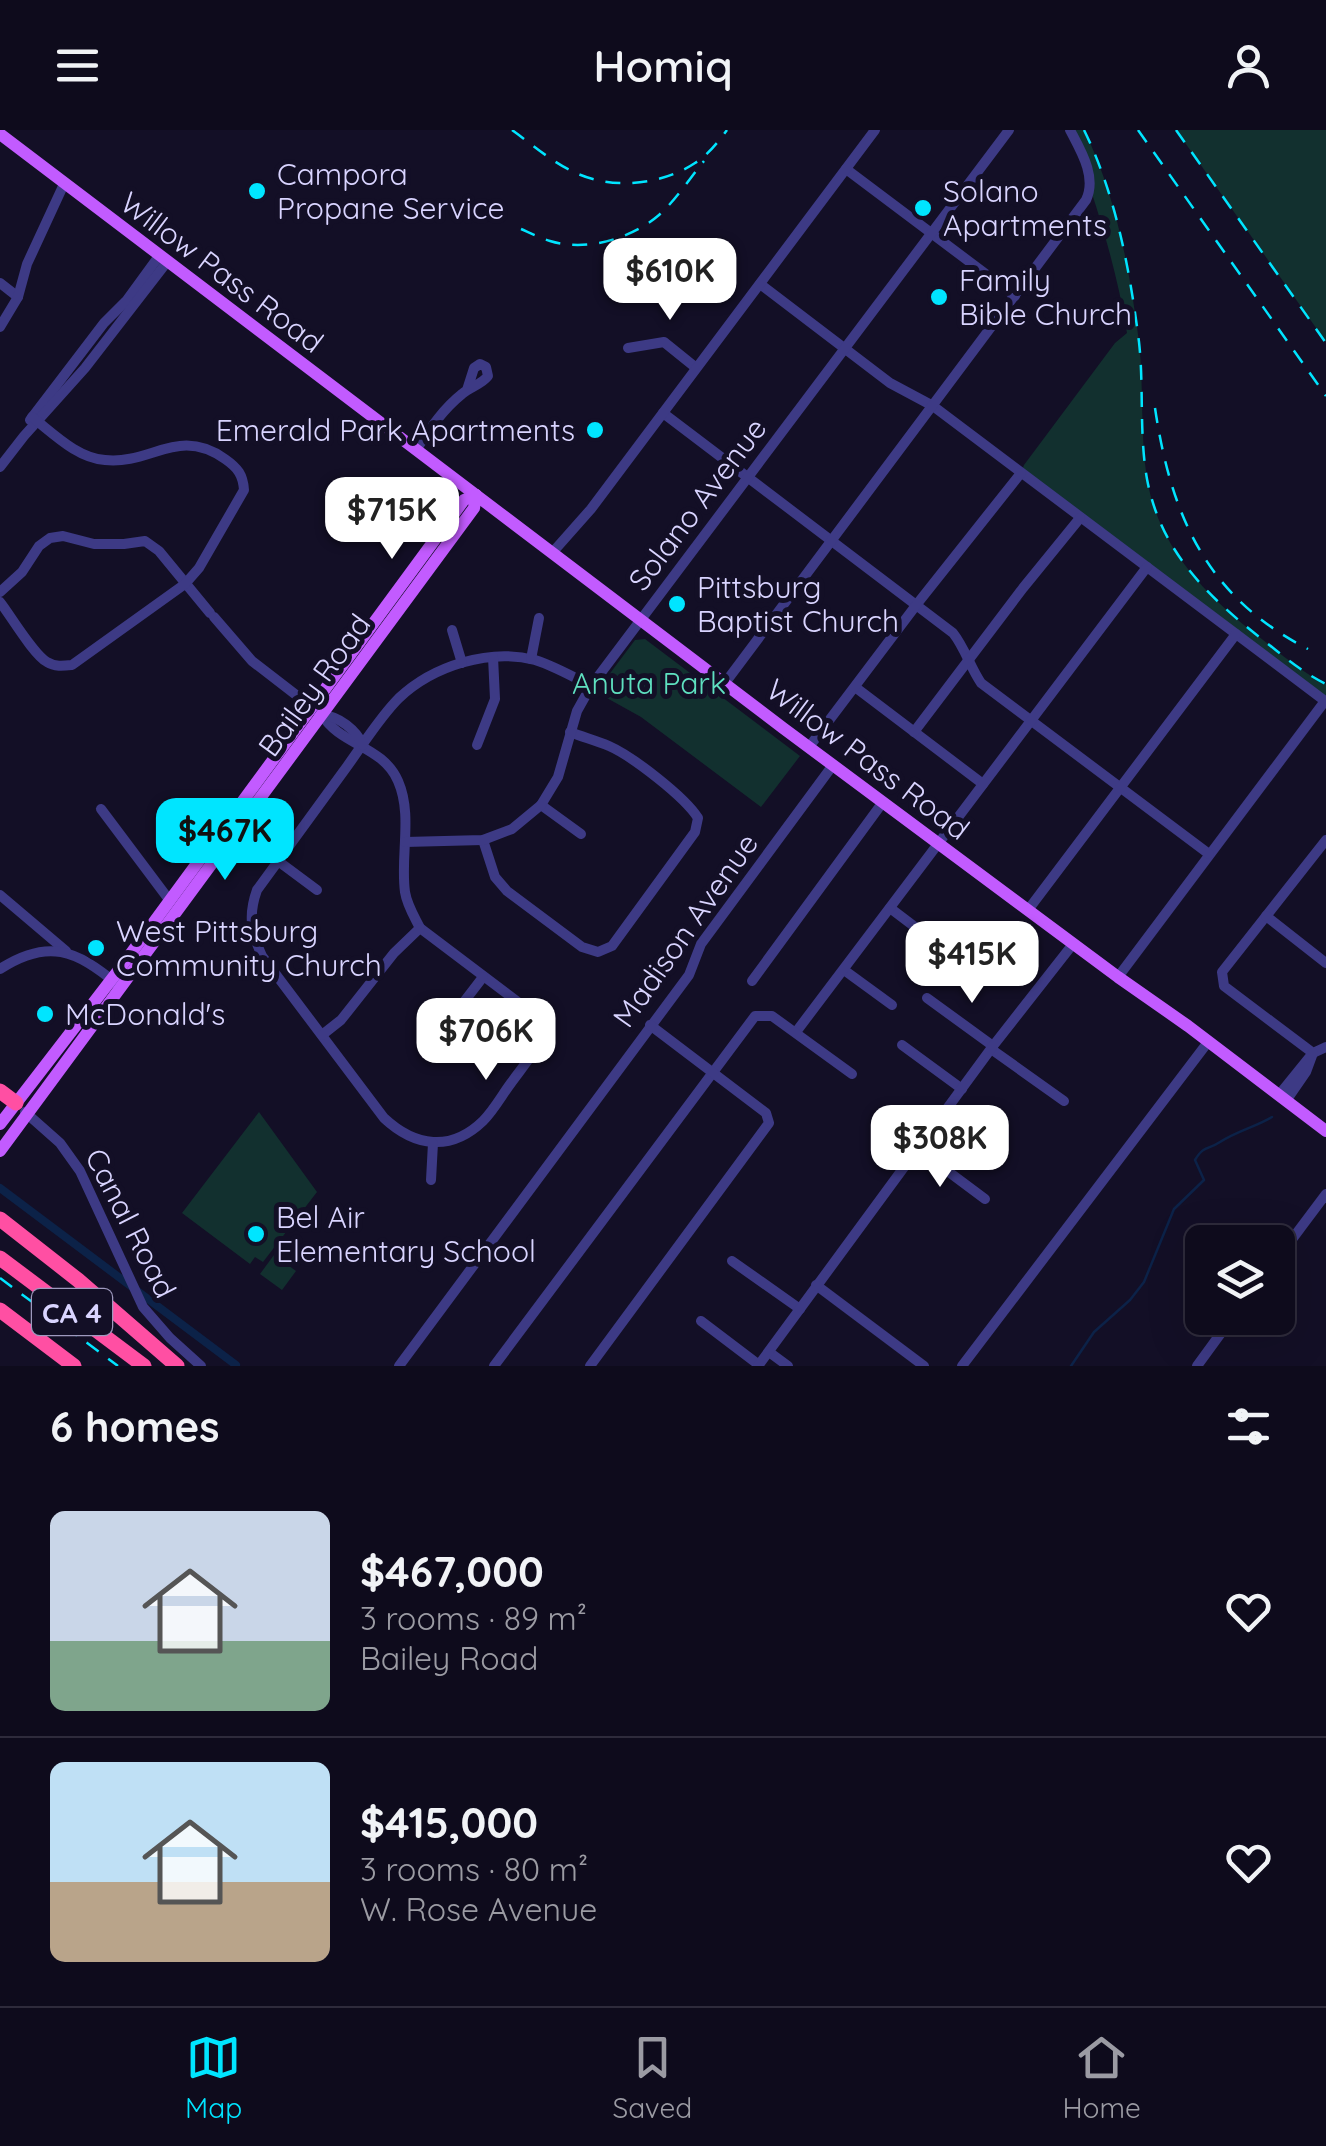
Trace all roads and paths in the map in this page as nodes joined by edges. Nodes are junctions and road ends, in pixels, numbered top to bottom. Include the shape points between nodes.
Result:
1 (875, 130) edge
2 (1009, 130) edge
3 (1070, 130) edge
4 (0, 134) edge
5 (846, 169) junction
6 (64, 184) junction
7 (931, 233) junction
8 (163, 259) junction
9 (0, 283) edge
10 (760, 284) junction
11 (1015, 296) junction
12 (18, 297) junction
13 (0, 327) edge
14 (628, 348) dead end
15 (844, 348) junction
16 (696, 367) junction
17 (467, 390) dead end
18 (933, 406) junction
19 (662, 413) junction
20 (35, 419) junction
21 (416, 450) junction
22 (2, 458) edge
23 (1021, 473) junction
24 (748, 477) junction
25 (476, 495) junction
26 (1080, 518) junction
27 (832, 540) junction
28 (552, 553) junction
29 (1147, 567) junction
30 (185, 584) junction
31 (0, 592) edge
32 (0, 602) edge
33 (917, 604) junction
34 (539, 618) dead end
35 (641, 620) junction
36 (452, 630) dead end
37 (1236, 634) junction
38 (493, 657) junction
39 (532, 659) junction
40 (969, 661) junction
41 (462, 663) junction
42 (725, 683) junction
43 (590, 686) junction
44 (855, 687) junction
45 (1325, 702) edge
46 (317, 712) junction
47 (1031, 721) junction
48 (570, 732) junction
49 (914, 732) junction
50 (363, 745) junction
51 (477, 745) dead end
52 (809, 747) junction
53 (834, 765) junction
54 (982, 784) junction
55 (1120, 788) junction
56 (883, 802) junction
57 (541, 805) junction
58 (100, 809) dead end
59 (581, 834) dead end
60 (482, 840) junction
61 (1326, 840) edge
62 (404, 842) junction
63 (938, 843) junction
64 (1210, 854) junction
65 (278, 861) junction
66 (317, 890) dead end
67 (0, 895) edge
68 (170, 901) junction
69 (890, 908) junction
70 (1028, 910) junction
71 (1266, 916) junction
72 (420, 928) junction
73 (1073, 944) junction
74 (940, 946) dead end
75 (66, 952) junction
76 (1326, 963) edge
77 (0, 969) edge
78 (844, 970) junction
79 (483, 977) junction
80 (1118, 977) junction
81 (752, 981) dead end
82 (116, 984) junction
83 (927, 998) dead end
84 (892, 1006) dead end
85 (650, 1025) junction
86 (796, 1032) junction
87 (322, 1035) junction
88 (437, 1038) dead end
89 (1208, 1042) junction
90 (902, 1045) dead end
91 (1326, 1047) edge
92 (992, 1048) junction
93 (1312, 1053) junction
94 (712, 1072) junction
95 (852, 1074) dead end
96 (962, 1089) junction
97 (0, 1091) edge
98 (1283, 1098) junction
99 (1064, 1101) dead end
100 (22, 1109) junction
101 (0, 1124) edge
102 (1326, 1131) edge
103 (433, 1142) junction
104 (918, 1149) junction
105 (0, 1151) edge
106 (430, 1180) dead end
107 (1326, 1194) edge
108 (985, 1199) dead end
109 (0, 1219) edge
110 (1295, 1235) edge
111 (0, 1258) edge
112 (732, 1261) dead end
113 (816, 1285) junction
114 (800, 1309) junction
115 (0, 1310) edge
116 (702, 1322) dead end
117 (1219, 1335) edge
118 (769, 1352) junction
119 (74, 1366) edge
120 (144, 1366) edge
121 (177, 1366) edge
122 (201, 1366) edge
123 (399, 1366) edge
124 (494, 1366) edge
125 (590, 1366) edge
126 (758, 1366) edge
127 (788, 1366) edge
128 (924, 1366) edge
129 (962, 1366) edge
130 (1196, 1366) edge

1 - 5 street
2 - 7 street, Solano Avenue
3 - 11 street via 1091,189
4 - 6 main road, Willow Pass Road
5 - 7 street
5 - 10 street
6 - 8 main road, Willow Pass Road
6 - 12 street
7 - 11 street
7 - 15 street, Solano Avenue
8 - 20 street via 97,332
8 - 21 main road, Willow Pass Road
9 - 12 street
10 - 15 street
10 - 16 street
11 - 18 street
12 - 13 street
14 - 16 street via 664,342
15 - 18 street
15 - 24 street, Solano Avenue
16 - 19 street
17 - 21 street via 440,413
18 - 23 street
18 - 27 street
19 - 24 street
19 - 28 street
20 - 22 street
20 - 30 street via 76,451 104,460 191,444 236,467 244,490
21 - 25 main road, Willow Pass Road
23 - 26 street
23 - 33 street
24 - 27 street
24 - 35 street, Solano Avenue
25 - 28 main road, Willow Pass Road
25 - 46 main road, Bailey Road via 464,500
26 - 29 street
26 - 40 street
27 - 33 street
27 - 42 street
28 - 35 main road, Willow Pass Road
29 - 37 street
29 - 47 street
30 - 31 street via 146,540 94,544 63,536 40,546
30 - 32 street via 72,665 41,657
30 - 46 street via 252,662
33 - 40 street via 953,633
33 - 44 street
34 - 39 street
35 - 42 main road, Willow Pass Road
35 - 43 street, Solano Avenue
36 - 41 street
37 - 45 street
37 - 55 street
38 - 39 street
38 - 41 street
38 - 51 street via 495,699
39 - 43 street
40 - 47 street via 981,683
40 - 49 street
41 - 50 street via 416,684
42 - 52 main road, Willow Pass Road
43 - 48 street, Solano Avenue
44 - 49 street
44 - 52 street
45 - 64 street
46 - 50 street via 334,717
46 - 68 main road, Bailey Road
46 - 82 main road, Bailey Road
47 - 54 street
47 - 55 street
48 - 57 street, Solano Avenue via 558,777
48 - 60 street via 626,756 698,818 696,832 612,946 598,952 582,947 508,891 495,877
49 - 54 street
50 - 62 street via 398,780
50 - 65 street
52 - 53 main road, Willow Pass Road
53 - 56 main road, Willow Pass Road
53 - 85 street, Madison Avenue via 701,944 689,975
54 - 63 street
55 - 64 street
55 - 70 street
56 - 63 main road, Willow Pass Road
56 - 81 street
57 - 59 street
57 - 60 street, Solano Avenue via 512,829
58 - 68 street
60 - 62 street, Solano Avenue
61 - 71 street
62 - 72 street via 405,890
63 - 69 street
63 - 70 main road, Willow Pass Road
64 - 80 street
65 - 66 street
65 - 87 street via 257,890 252,936
67 - 75 street
68 - 82 main road, Bailey Road
69 - 74 street
69 - 78 street
70 - 73 main road, Willow Pass Road
71 - 76 street
71 - 93 street via 1222,972 1224,986
72 - 79 street
72 - 87 street
73 - 80 main road, Willow Pass Road
73 - 92 street
75 - 77 street via 20,956
75 - 82 street
78 - 84 street
78 - 86 street
79 - 88 street
79 - 103 street via 535,1015 544,1029 540,1044 484,1120 453,1140
80 - 89 main road, Willow Pass Road
82 - 100 main road, Bailey Road
83 - 92 street
85 - 94 street
85 - 123 street, Madison Avenue
86 - 94 street via 772,1016 755,1016
86 - 95 street
87 - 103 street via 384,1118 399,1132
89 - 98 main road, Willow Pass Road
89 - 129 street
90 - 96 street
91 - 93 street
92 - 96 street
92 - 99 street
93 - 98 street via 1306,1072
94 - 124 street
94 - 125 street via 766,1113 769,1123
96 - 104 street
97 - 100 highway
98 - 102 main road, Willow Pass Road
100 - 101 main road, Bailey Road
100 - 105 main road, Bailey Road
100 - 122 street, Canal Road via 70,1156 137,1298
103 - 106 street
104 - 108 street
104 - 113 street
107 - 110 street
109 - 121 highway
111 - 120 highway, CA 4
112 - 114 street
113 - 114 street
113 - 128 street
114 - 118 street
115 - 119 highway, CA 4
116 - 126 street
117 - 130 street
118 - 126 street
118 - 127 street

